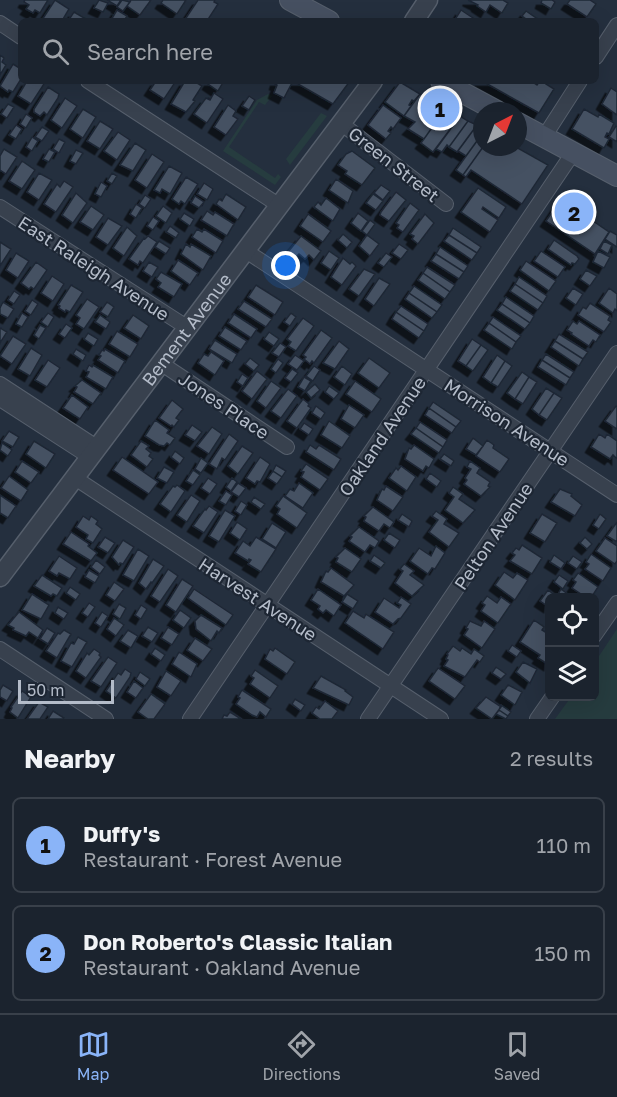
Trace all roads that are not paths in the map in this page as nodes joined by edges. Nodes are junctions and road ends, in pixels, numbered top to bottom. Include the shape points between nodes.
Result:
1 (290, 0) edge
2 (428, 0) edge
3 (323, 18) edge
4 (416, 18) edge
5 (0, 23) edge
6 (617, 25) edge
7 (18, 35) edge
8 (599, 52) edge
9 (93, 84) edge
10 (371, 84) edge
11 (446, 84) edge
12 (578, 84) edge
13 (480, 102) edge
14 (342, 124) junction
15 (527, 128) edge
16 (544, 136) junction
17 (573, 153) junction
18 (617, 176) edge
19 (446, 204) dead end
20 (280, 206) junction
21 (0, 207) edge
22 (246, 251) junction
23 (188, 328) junction
24 (617, 353) edge
25 (162, 364) junction
26 (427, 370) junction
27 (0, 384) edge
28 (0, 399) edge
29 (286, 447) dead end
30 (550, 451) junction
31 (94, 453) junction
32 (75, 478) junction
33 (617, 495) edge
34 (0, 577) edge
35 (617, 603) edge
36 (268, 605) junction
37 (599, 629) edge
38 (0, 649) edge
39 (391, 686) junction
40 (550, 701) edge
41 (106, 719) edge
42 (190, 719) edge
43 (368, 719) edge
44 (441, 719) edge
45 (537, 719) edge

1 - 3 main road
2 - 4 street
5 - 7 street
6 - 8 street
9 - 20 street
10 - 14 street, Bement Avenue
11 - 13 main road
12 - 16 street
14 - 19 street, Green Street
14 - 20 street, Bement Avenue
15 - 16 main road
16 - 17 main road
17 - 18 main road
17 - 26 street, Oakland Avenue
20 - 22 street, Bement Avenue
21 - 23 street, East Raleigh Avenue
22 - 23 street, Bement Avenue
22 - 26 street, Morrison Avenue
23 - 25 street, Bement Avenue
24 - 30 street, Pelton Avenue
25 - 29 street, Jones Place
25 - 31 street, Bement Avenue
26 - 30 street, Morrison Avenue
26 - 36 street, Oakland Avenue
27 - 31 street
28 - 31 street
30 - 33 street, Morrison Avenue
30 - 39 street, Pelton Avenue
31 - 32 street, Bement Avenue
32 - 34 street, Bement Avenue
32 - 36 street, Harvest Avenue
35 - 37 street
36 - 39 street, Harvest Avenue
36 - 42 street, Oakland Avenue
38 - 41 street
39 - 43 street, Pelton Avenue
39 - 44 street, Harvest Avenue
40 - 45 street

